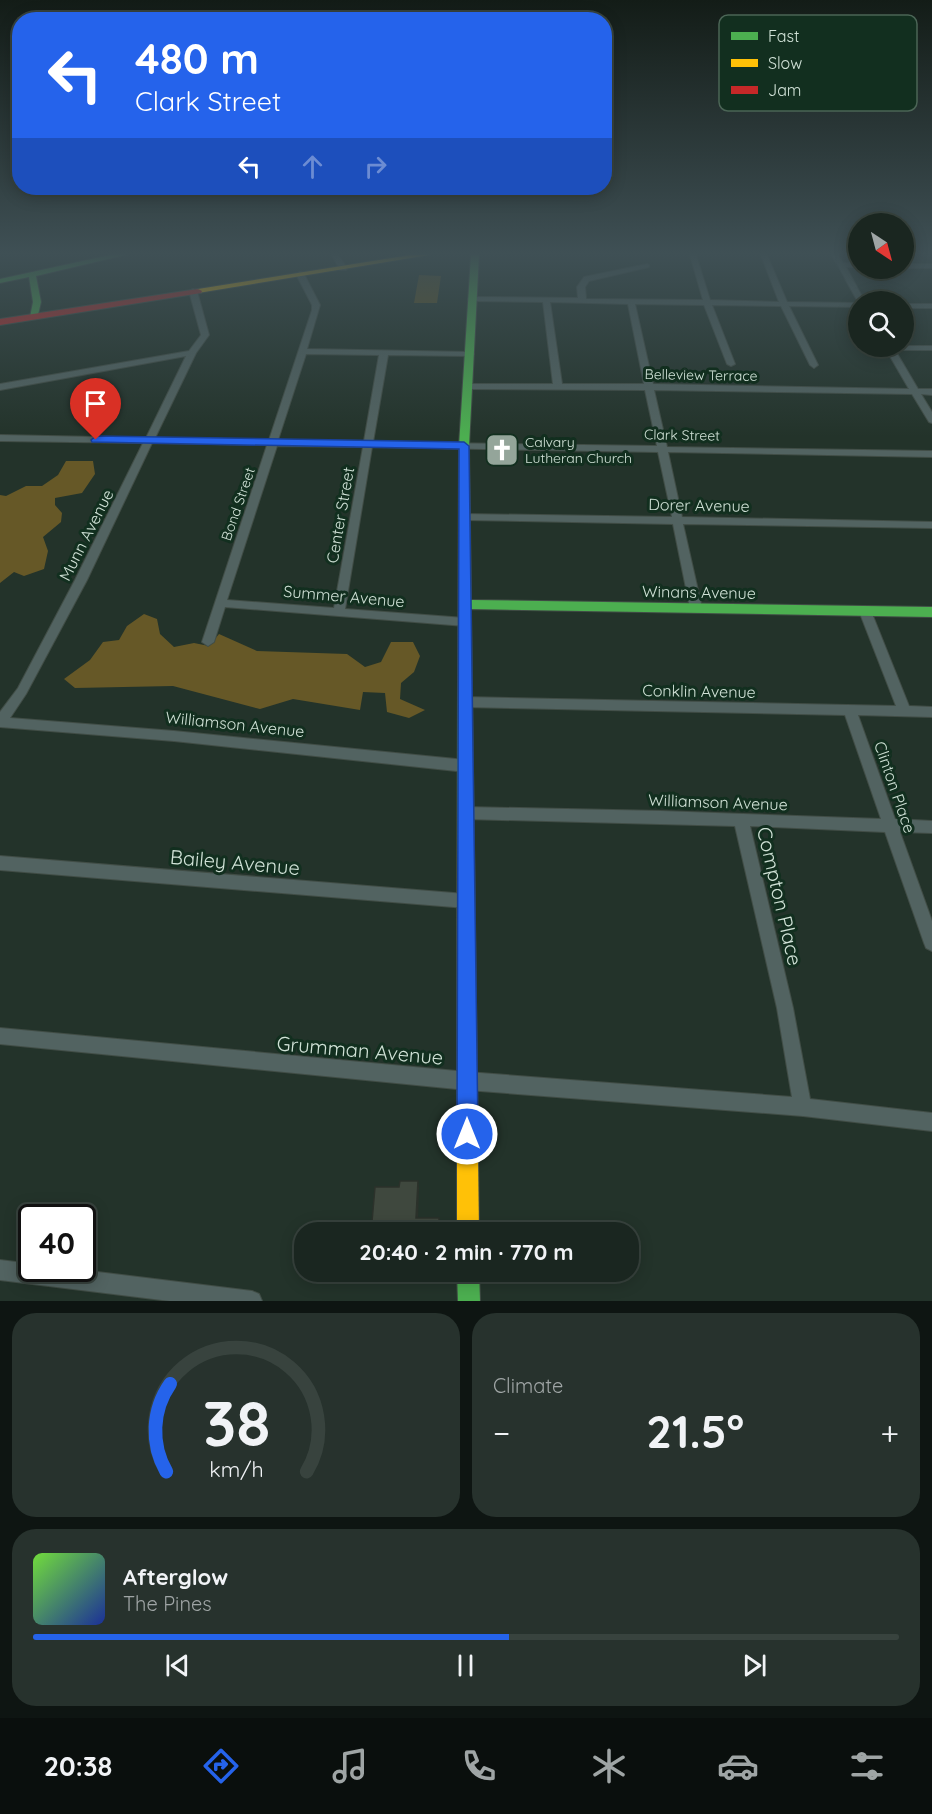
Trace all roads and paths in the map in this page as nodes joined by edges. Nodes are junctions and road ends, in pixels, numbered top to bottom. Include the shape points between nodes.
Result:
1 (42, 316) edge
2 (200, 316) edge
3 (313, 316) edge
4 (471, 316) edge
5 (548, 316) edge
6 (634, 316) edge
7 (712, 316) edge
8 (790, 316) edge
9 (34, 317) joint
10 (0, 322) edge
11 (914, 348) edge
12 (932, 348) edge
13 (303, 351) junction
14 (384, 352) junction
15 (192, 353) junction
16 (470, 354) junction
17 (894, 357) edge
18 (731, 364) dead end
19 (814, 365) dead end
20 (0, 387) edge
21 (469, 387) junction
22 (649, 387) junction
23 (558, 388) junction
24 (914, 392) junction
25 (932, 392) edge
26 (932, 420) edge
27 (0, 438) edge
28 (150, 440) junction
29 (274, 442) junction
30 (368, 444) junction
31 (464, 446) junction
32 (662, 448) junction
33 (932, 454) edge
34 (465, 517) junction
35 (677, 520) junction
36 (932, 525) edge
37 (220, 603) junction
38 (465, 604) junction
39 (696, 608) junction
40 (865, 611) junction
41 (339, 612) junction
42 (932, 612) edge
43 (465, 622) junction
44 (208, 642) dead end
45 (465, 702) junction
46 (850, 711) junction
47 (904, 711) junction
48 (932, 712) edge
49 (0, 722) edge
50 (466, 766) junction
51 (466, 813) junction
52 (741, 820) junction
53 (890, 826) junction
54 (932, 827) edge
55 (0, 863) edge
56 (466, 901) junction
57 (932, 943) edge
58 (0, 1036) edge
59 (467, 1081) junction
60 (803, 1107) junction
61 (932, 1122) edge
62 (468, 1222) edge
63 (0, 1270) edge
64 (468, 1282) edge
65 (252, 1301) edge
66 (469, 1301) edge

1 - 9 main road
2 - 15 street, Munn Avenue via 205,335
3 - 13 street, Bond Street
4 - 16 main road
5 - 23 street
6 - 22 street
7 - 18 street
8 - 19 street
9 - 10 main road
11 - 12 street
13 - 14 street
13 - 29 street, Bond Street
14 - 16 street
14 - 30 street, Center Street
15 - 20 street
15 - 28 street, Munn Avenue
16 - 21 main road
17 - 24 street
21 - 23 street, Belleview Terrace
21 - 31 main road
22 - 23 street, Belleview Terrace
22 - 24 street, Belleview Terrace
22 - 32 street
24 - 25 street, Belleview Terrace
24 - 26 street
27 - 28 street, Clark Street
28 - 29 street, Clark Street
28 - 49 street, Munn Avenue via 22,691
29 - 30 street, Clark Street
29 - 37 street, Bond Street
30 - 31 street, Clark Street
30 - 41 street, Center Street
31 - 32 street, Clark Street
31 - 34 main road
32 - 33 street, Clark Street
32 - 35 street
34 - 35 street, Dorer Avenue
34 - 38 main road
35 - 36 street, Dorer Avenue
35 - 39 street
37 - 41 street, Summer Avenue
37 - 44 street, Bond Street
38 - 39 main road, Winans Avenue
38 - 43 main road
39 - 40 main road, Winans Avenue
40 - 42 main road, Winans Avenue
40 - 47 street
41 - 43 street, Summer Avenue
43 - 45 main road
45 - 46 street, Conklin Avenue
45 - 50 main road
46 - 47 street, Conklin Avenue
46 - 53 street, Clinton Place
47 - 48 street, Conklin Avenue
49 - 50 street, Williamson Avenue
50 - 51 main road
51 - 52 street, Williamson Avenue
51 - 56 main road
52 - 53 street, Williamson Avenue
52 - 60 street, Compton Place
53 - 54 street, Williamson Avenue
53 - 57 street, Clinton Place
55 - 56 street, Bailey Avenue
56 - 59 main road
58 - 59 street, Grumman Avenue
59 - 60 street, Grumman Avenue
59 - 62 main road
60 - 61 street, Grumman Avenue
63 - 65 street
64 - 66 main road

